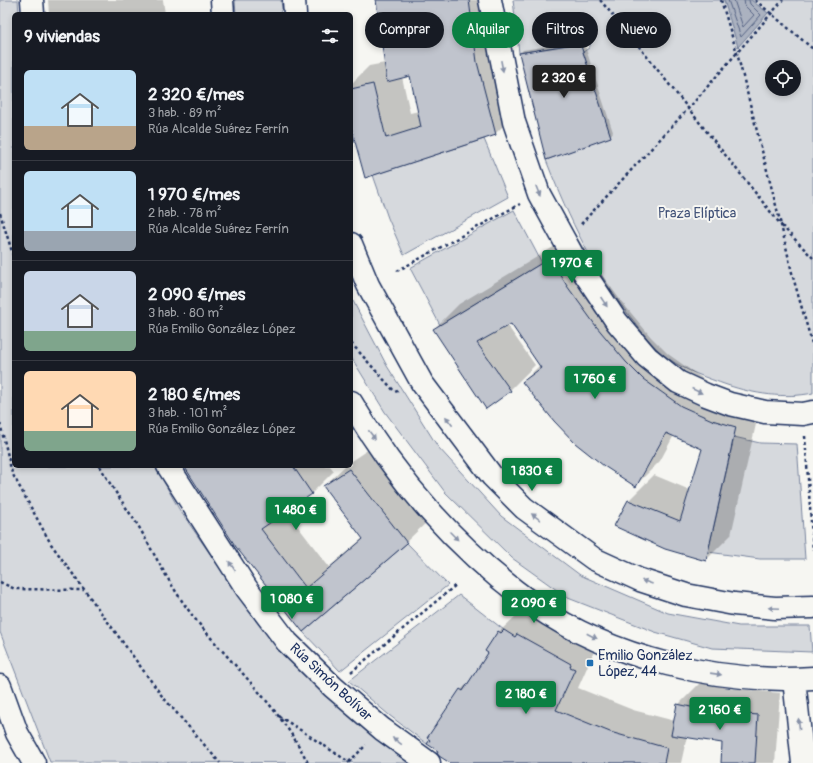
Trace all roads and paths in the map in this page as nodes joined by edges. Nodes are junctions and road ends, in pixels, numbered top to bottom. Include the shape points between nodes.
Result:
1 (32, 0) edge
2 (222, 0) edge
3 (294, 0) edge
4 (490, 0) edge
5 (600, 0) edge
6 (722, 0) edge
7 (755, 0) edge
8 (783, 0) edge
9 (33, 12) edge
10 (222, 12) edge
11 (295, 12) edge
12 (772, 13) junction
13 (813, 50) edge
14 (737, 53) junction
15 (688, 109) junction
16 (526, 201) dead end
17 (0, 213) edge
18 (781, 225) junction
19 (579, 226) dead end
20 (353, 249) edge
21 (12, 252) edge
22 (813, 258) edge
23 (397, 271) dead end
24 (353, 345) edge
25 (813, 347) edge
26 (406, 388) dead end
27 (353, 405) edge
28 (813, 412) edge
29 (0, 423) edge
30 (804, 431) dead end
31 (101, 468) edge
32 (169, 468) edge
33 (813, 550) edge
34 (0, 582) edge
35 (457, 584) dead end
36 (84, 590) junction
37 (813, 607) edge
38 (349, 674) dead end
39 (804, 679) edge
40 (0, 686) edge
41 (277, 715) junction
42 (8, 729) edge
43 (371, 740) dead end
44 (348, 762) edge
45 (34, 763) edge
46 (220, 763) edge
47 (308, 763) edge
48 (429, 763) edge
49 (803, 763) edge

1 - 9 street
2 - 10 street
3 - 11 street
4 -> 28 street via 514,122 539,194 573,256 617,322 647,357 678,382 706,395 730,404 765,412
5 - 15 path
6 - 14 path
7 - 12 path
8 - 12 path
12 - 13 path
12 - 14 path
14 - 15 path
14 - 18 path
15 - 18 path
15 - 19 path
16 - 23 path
17 - 21 path
18 - 22 path
18 - 25 path
37 -> 20 street via 775,608 734,604 686,595 640,580 594,559 524,508 492,476 422,383 368,285
24 - 26 path via 395,392
27 -> 39 street via 366,428 425,506 479,561 535,605 599,640 650,659 703,672 746,678
29 - 36 path via 12,473 50,544
30 - 33 path
31 - 41 path via 172,588 199,624
48 -> 32 street, Rúa Simón Bolívar via 382,729 333,687 287,642 247,589
34 - 36 path via 15,590
35 - 38 path
36 - 46 path via 162,696
49 -> 39 street
40 - 42 street
41 - 44 path
41 - 47 path
42 - 45 street
43 - 44 path

